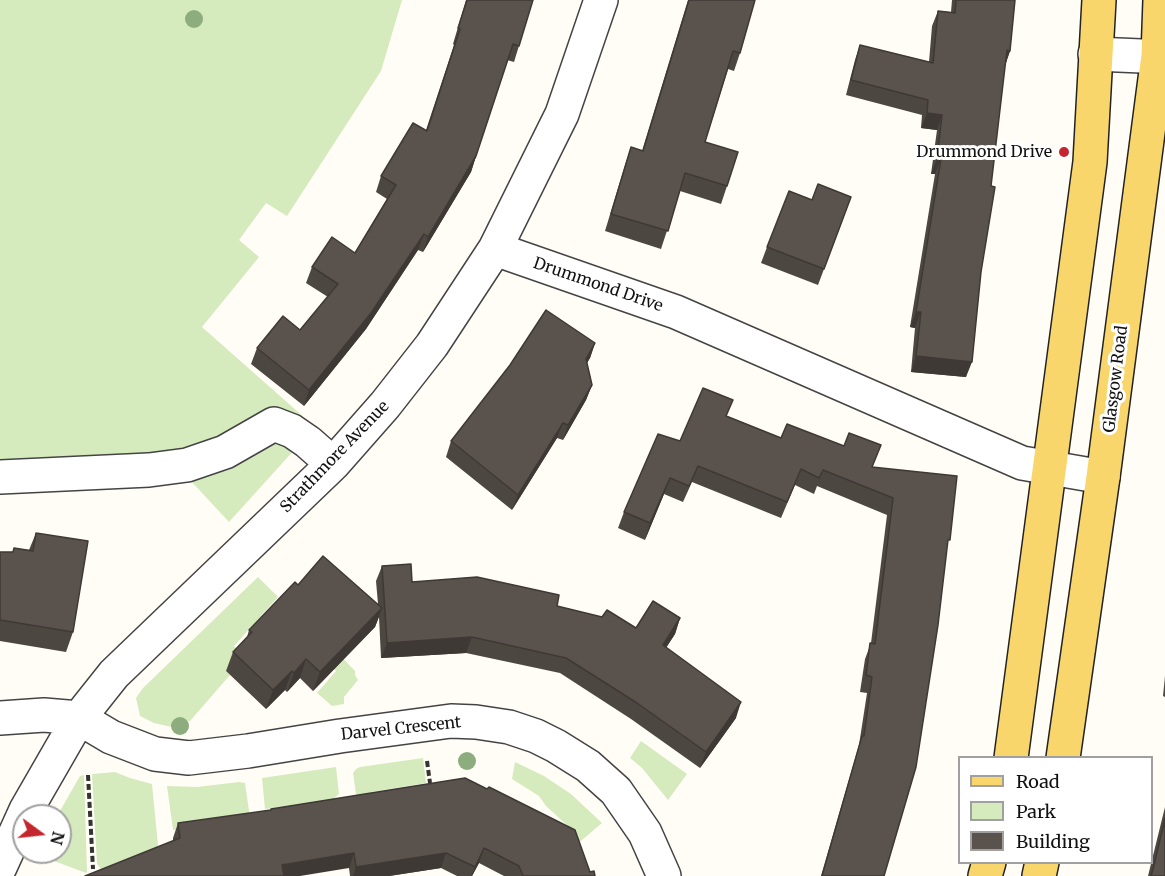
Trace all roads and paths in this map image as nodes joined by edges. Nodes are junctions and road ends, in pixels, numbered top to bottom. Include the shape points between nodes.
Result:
1 (601, 0) edge
2 (1099, 0) edge
3 (1160, 0) edge
4 (1095, 54) junction
5 (1161, 56) edge
6 (495, 249) junction
7 (333, 464) junction
8 (1051, 470) junction
9 (0, 477) edge
10 (1103, 477) junction
11 (0, 718) edge
12 (79, 718) junction
13 (427, 751) dead end
14 (1011, 756) edge
15 (1063, 756) edge
16 (88, 774) dead end
17 (429, 783) edge
18 (0, 867) edge
19 (93, 869) dead end
20 (664, 876) edge

1 - 6 street, Strathmore Avenue via 562,114
2 - 4 main road
3 - 5 main road, Glasgow Road
4 - 5 street
4 - 8 main road via 1090,162
5 - 10 main road, Glasgow Road
6 - 7 street, Strathmore Avenue via 432,345 386,405
6 - 8 street, Drummond Drive via 676,312 1022,463
7 - 9 street via 300,436 274,424 225,452 187,465
7 - 12 street, Strathmore Avenue via 114,674
8 - 10 street, Drummond Drive
8 - 14 main road
10 - 15 main road, Glasgow Road
11 - 12 street
12 - 18 street, Strathmore Avenue via 26,810
12 - 20 street, Darvel Crescent via 111,737 155,754 189,758 451,721 509,727 556,746 588,766 616,791 645,833
13 - 17 path
16 - 19 path

